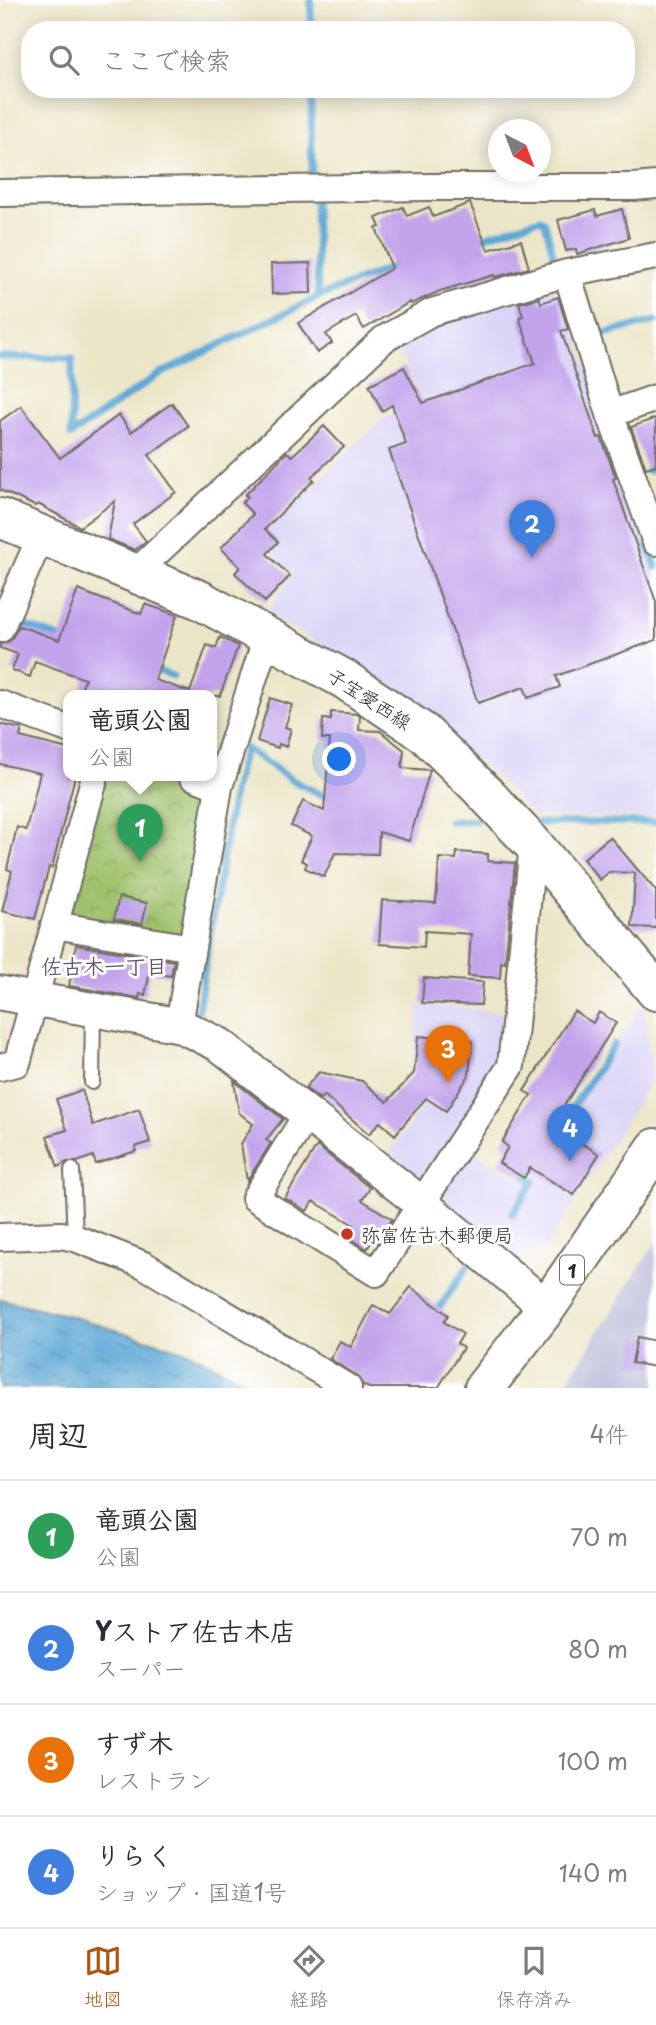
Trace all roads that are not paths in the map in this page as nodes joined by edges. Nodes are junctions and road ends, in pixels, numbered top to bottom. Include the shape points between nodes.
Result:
1 (656, 185) edge
2 (0, 192) edge
3 (656, 256) edge
4 (567, 273) junction
5 (656, 398) edge
6 (610, 414) junction
7 (0, 518) edge
8 (41, 536) junction
9 (656, 542) edge
10 (135, 573) junction
11 (0, 629) edge
12 (267, 636) junction
13 (0, 704) edge
14 (63, 727) edge
15 (94, 781) edge
16 (204, 781) edge
17 (219, 787) junction
18 (533, 844) junction
19 (54, 925) junction
20 (192, 948) junction
21 (656, 991) edge
22 (0, 993) edge
23 (34, 998) junction
24 (93, 1009) junction
25 (179, 1026) junction
26 (0, 1067) edge
27 (92, 1083) dead end
28 (308, 1113) junction
29 (656, 1148) edge
30 (72, 1170) dead end
31 (422, 1204) junction
32 (0, 1237) edge
33 (75, 1238) junction
34 (547, 1307) junction
35 (348, 1388) edge
36 (484, 1388) edge

1 - 2 street
3 - 4 street
4 - 6 street
4 - 10 street via 432,312 384,339
5 - 6 street
6 - 9 street
7 - 8 main road, 子宝愛西線
8 - 10 main road, 子宝愛西線
8 - 11 street
10 - 12 main road, 子宝愛西線 via 200,600
12 - 17 street
12 - 18 main road, 子宝愛西線 via 344,679 424,733
13 - 14 street
15 - 19 street
16 - 17 street
17 - 20 street
18 - 21 main road, 子宝愛西線
18 - 31 street via 511,1066
19 - 20 street
19 - 23 street
20 - 25 street
22 - 23 street
23 - 24 street
23 - 26 street via 17,1063
24 - 25 street
24 - 27 lane
25 - 28 street via 220,1045
28 - 31 street
28 - 31 street via 255,1198 376,1273
29 - 34 main road, 1
30 - 33 lane
31 - 34 street
32 - 33 street
33 - 35 street via 144,1265
34 - 36 main road, 1

